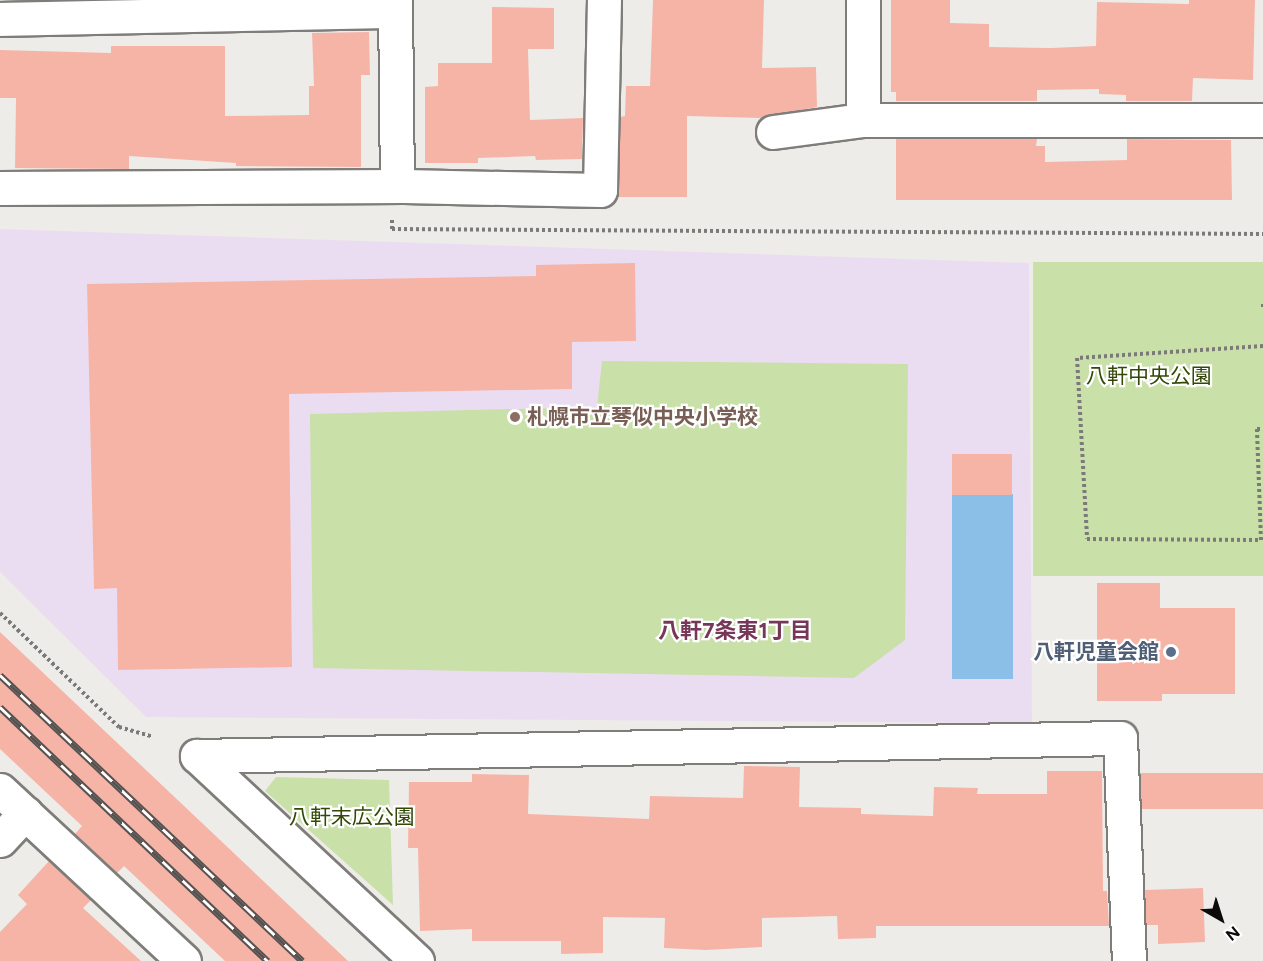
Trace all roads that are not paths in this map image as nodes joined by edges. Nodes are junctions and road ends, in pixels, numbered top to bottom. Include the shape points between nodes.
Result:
1 (604, 0) edge
2 (863, 0) edge
3 (395, 5) edge
4 (0, 19) edge
5 (862, 120) junction
6 (1263, 120) edge
7 (773, 132) dead end
8 (0, 188) edge
9 (395, 200) junction
10 (0, 790) edge
11 (25, 813) junction
12 (0, 840) edge
13 (404, 957) edge
14 (184, 961) edge
15 (1129, 961) edge

1 - 9 street via 600,190
2 - 5 street
3 - 4 street
3 - 9 street
5 - 6 street
5 - 7 street
8 - 9 street
10 - 11 street
11 - 12 street
11 - 14 street
13 - 15 street via 197,756 1120,738

